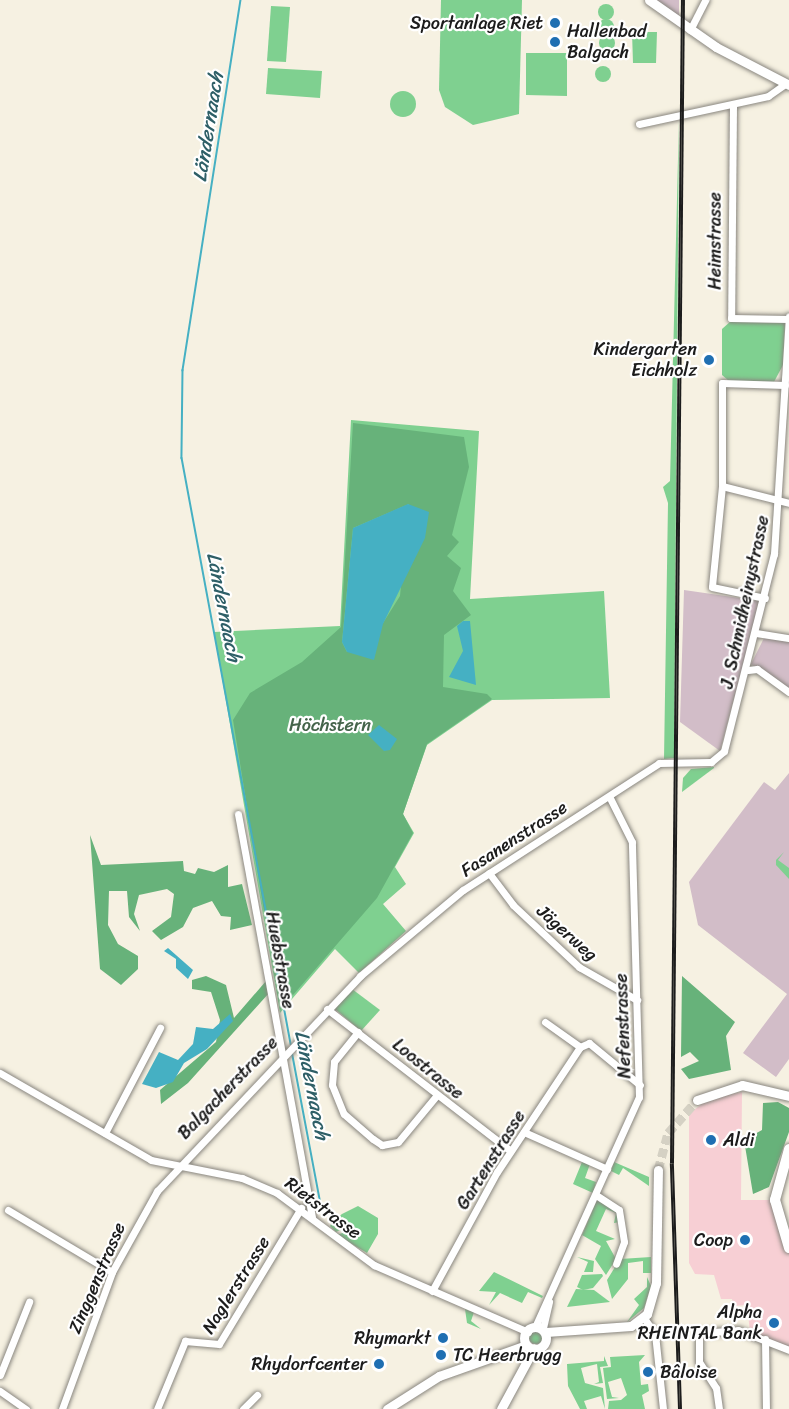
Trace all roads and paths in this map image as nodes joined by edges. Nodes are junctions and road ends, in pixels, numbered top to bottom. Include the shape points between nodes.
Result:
1 (649, 0) edge
2 (705, 0) edge
3 (690, 30) junction
4 (787, 84) edge
5 (733, 106) junction
6 (639, 124) dead end
7 (789, 318) edge
8 (785, 385) junction
9 (722, 486) junction
10 (785, 502) edge
11 (765, 598) junction
12 (756, 633) junction
13 (789, 638) edge
14 (748, 670) junction
15 (789, 692) edge
16 (609, 796) junction
17 (238, 814) dead end
18 (489, 873) junction
19 (437, 909) joint
20 (637, 1000) junction
21 (327, 1009) junction
22 (545, 1022) dead end
23 (160, 1028) dead end
24 (358, 1032) junction
25 (579, 1047) junction
26 (284, 1054) junction
27 (0, 1073) edge
28 (640, 1085) junction
29 (437, 1095) junction
30 (789, 1096) edge
31 (697, 1100) tunnel mouth
32 (524, 1132) junction
33 (105, 1133) junction
34 (789, 1149) edge
35 (511, 1151) junction
36 (175, 1168) junction
37 (607, 1169) junction
38 (658, 1170) tunnel mouth
39 (596, 1195) junction
40 (300, 1208) junction
41 (8, 1210) dead end
42 (312, 1217) junction
43 (789, 1248) edge
44 (616, 1264) dead end
45 (111, 1272) junction
46 (432, 1291) junction
47 (29, 1302) dead end
48 (644, 1318) junction
49 (534, 1338) junction
50 (765, 1339) junction
51 (789, 1350) edge
52 (0, 1375) edge
53 (0, 1391) edge
54 (257, 1395) dead end
55 (504, 1408) edge
56 (26, 1409) edge
57 (62, 1409) edge
58 (157, 1409) edge
59 (243, 1409) edge
60 (387, 1409) edge
61 (663, 1409) edge
62 (719, 1409) edge
63 (766, 1409) edge

1 - 3 main road
2 - 3 street
3 - 4 main road
4 - 5 street via 768,96
5 - 6 street
5 - 7 street, Heimstrasse via 731,318
7 - 8 street, J. Schmidheinystrasse
8 - 9 street via 722,383
8 - 10 street, J. Schmidheinystrasse
9 - 10 street
9 - 11 street via 712,587
10 - 11 street, J. Schmidheinystrasse
11 - 12 street, J. Schmidheinystrasse
12 - 13 street
12 - 14 street, J. Schmidheinystrasse
14 - 15 street via 757,669
14 - 16 street, J. Schmidheinystrasse via 721,756 711,762 659,764
16 - 18 street, Fasanenstrasse
16 - 20 street, Nefenstrasse via 633,842
17 - 26 street, Huebstrasse
18 - 19 street, Fasanenstrasse
18 - 20 street, Jägerweg via 513,905 579,967
19 - 21 street, Balgacherstrasse
20 - 28 street, Nefenstrasse
21 - 24 street, Loostrasse
21 - 26 street, Balgacherstrasse
22 - 25 street
23 - 33 street
24 - 29 street, Loostrasse
24 - 29 street via 334,1062 332,1085 344,1114 373,1139 382,1145 398,1142
25 - 28 street via 589,1043
25 - 32 street, Gartenstrasse
26 - 36 street, Balgacherstrasse
26 - 42 street, Huebstrasse
27 - 33 street, Rietstrasse
28 - 37 street, Nefenstrasse
29 - 35 street, Loostrasse
30 - 31 main road via 742,1085
32 - 35 street, Gartenstrasse
32 - 37 street
33 - 36 street, Rietstrasse
34 - 43 main road via 775,1200
35 - 46 street, Gartenstrasse
36 - 40 street, Rietstrasse via 242,1178
36 - 45 street, Zinggenstrasse via 144,1210
37 - 39 street, Nefenstrasse
38 - 48 main road via 656,1283
39 - 44 street via 620,1210 624,1242
39 - 49 street, Nefenstrasse
40 - 42 street, Rietstrasse
40 - 58 street, Naglerstrasse via 219,1344 185,1341
41 - 45 street
42 - 46 street, Rietstrasse via 374,1265
45 - 57 street, Zinggenstrasse
46 - 49 street, Rietstrasse
47 - 52 street
48 - 49 main road via 630,1326
48 - 61 street via 655,1334
49 - 55 main road
49 - 60 main road via 439,1376
50 - 51 street
50 - 62 street via 738,1330 699,1333 699,1362 716,1388
50 - 63 street
53 - 56 street
54 - 59 street

